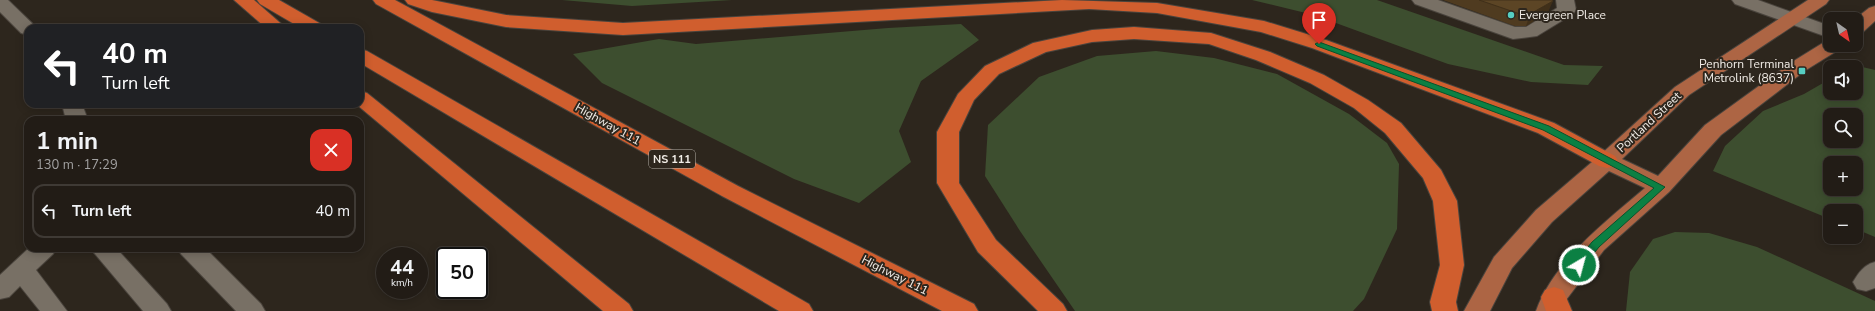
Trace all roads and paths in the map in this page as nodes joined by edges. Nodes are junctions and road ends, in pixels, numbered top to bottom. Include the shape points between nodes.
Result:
1 (243, 0) edge
2 (266, 0) edge
3 (382, 0) edge
4 (414, 0) edge
5 (1421, 0) edge
6 (1565, 0) edge
7 (1740, 0) edge
8 (1820, 0) edge
9 (0, 2) edge
10 (1875, 12) edge
11 (1794, 18) junction
12 (1863, 22) edge
13 (272, 24) edge
14 (307, 24) edge
15 (24, 25) edge
16 (1823, 29) edge
17 (1823, 51) edge
18 (364, 57) edge
19 (364, 99) edge
20 (1607, 161) junction
21 (1660, 187) junction
22 (40, 252) edge
23 (106, 252) edge
24 (194, 252) edge
25 (22, 270) junction
26 (0, 290) edge
27 (1554, 306) edge
28 (54, 311) edge
29 (158, 311) edge
30 (252, 311) edge
31 (620, 311) edge
32 (800, 311) edge
33 (965, 311) edge
34 (1054, 311) edge
35 (1445, 311) edge
36 (1477, 311) edge

1 - 13 highway
2 - 14 highway
3 - 33 highway, Highway 111 / NS 111 via 730,191
4 - 20 highway via 438,8 506,21 623,29 1089,4 1157,8 1264,27 1319,44 1546,128
5 - 6 lane via 1513,33 1530,32 1556,18 1566,10
7 - 11 lane
8 - 11 main road, Portland Street
9 - 15 lane
10 - 12 main road
11 - 16 lane
11 - 20 main road, Portland Street via 1682,91
17 - 21 main road via 1713,130
18 - 32 highway
19 - 31 highway
20 - 21 main road
20 - 36 main road, Portland Street via 1544,216 1503,263
21 - 27 main road via 1595,244
22 - 25 lane
23 - 29 lane
24 - 30 lane
25 - 26 lane
25 - 28 lane
34 - 35 highway via 987,246 948,183 948,132 965,98 992,70 1040,47 1092,36 1134,33 1211,39 1263,56 1317,79 1361,104 1392,128 1433,175 1445,201 1452,265 1443,302

